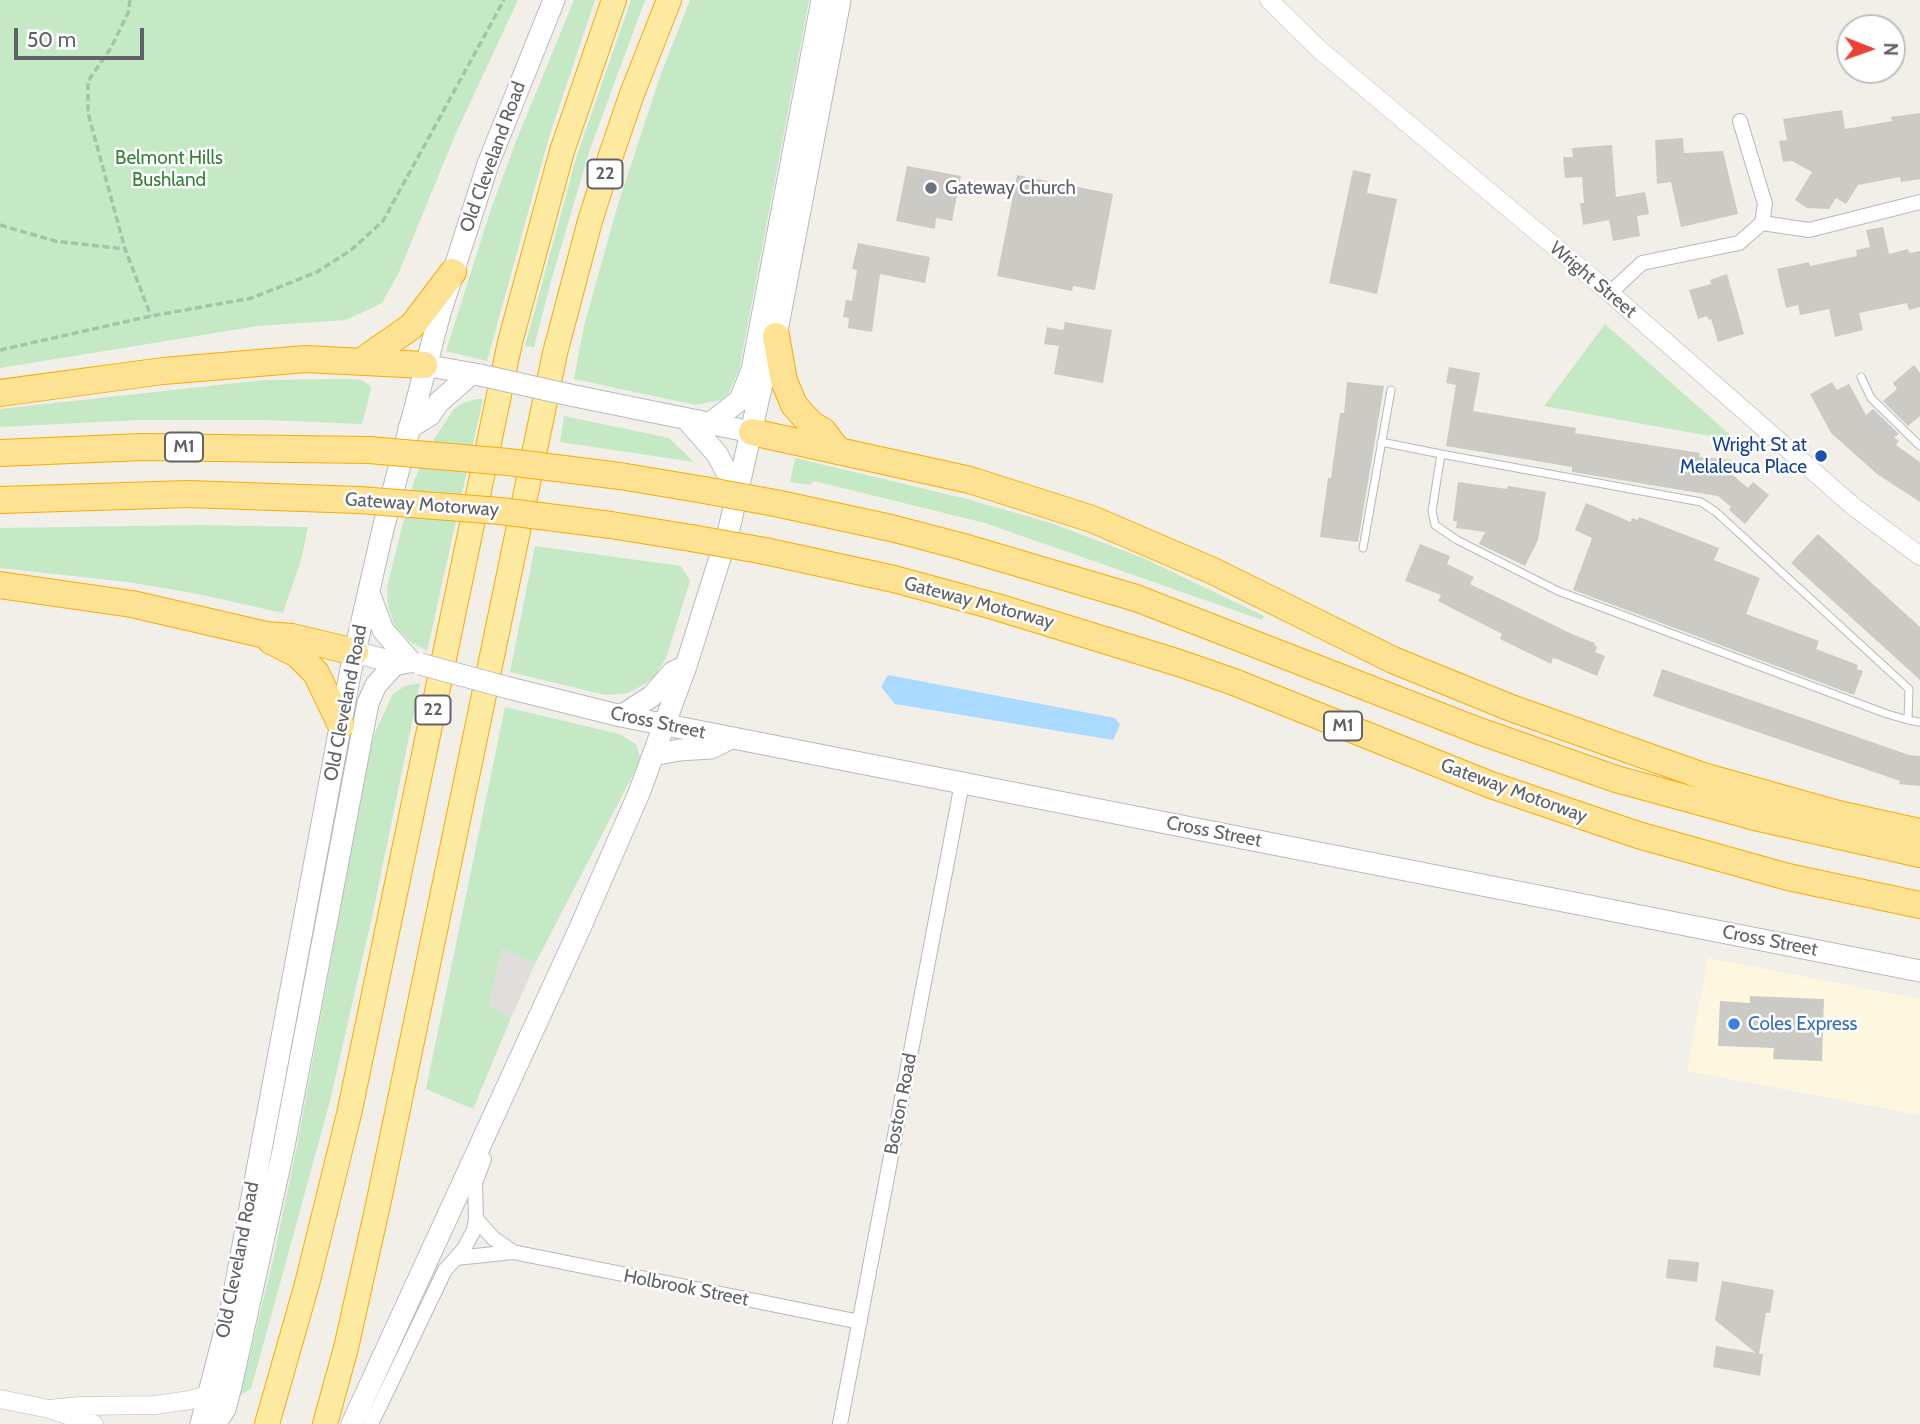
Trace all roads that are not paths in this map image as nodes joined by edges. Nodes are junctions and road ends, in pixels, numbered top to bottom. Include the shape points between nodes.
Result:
1 (554, 0) edge
2 (614, 0) edge
3 (669, 0) edge
4 (822, 0) edge
5 (840, 0) edge
6 (1269, 0) edge
7 (1740, 121) dead end
8 (1920, 202) edge
9 (1762, 223) junction
10 (453, 272) junction
11 (1611, 293) junction
12 (776, 336) junction
13 (362, 361) junction
14 (424, 365) junction
15 (475, 374) junction
16 (1861, 377) dead end
17 (1391, 390) dead end
18 (0, 393) edge
19 (687, 419) junction
20 (709, 424) junction
21 (409, 428) junction
22 (752, 432) junction
23 (1920, 435) edge
24 (1910, 438) junction
25 (1381, 442) junction
26 (1920, 446) edge
27 (838, 451) junction
28 (0, 453) edge
29 (1441, 454) junction
30 (737, 492) junction
31 (0, 500) edge
32 (1363, 548) dead end
33 (1920, 556) edge
34 (0, 585) edge
35 (368, 591) junction
36 (266, 635) junction
37 (355, 652) junction
38 (409, 663) junction
39 (685, 666) junction
40 (621, 716) junction
41 (1908, 720) junction
42 (1920, 722) edge
43 (664, 724) junction
44 (341, 725) junction
45 (731, 738) junction
46 (653, 755) junction
47 (962, 783) junction
48 (1920, 832) edge
49 (1920, 854) edge
50 (1920, 905) edge
51 (1920, 971) edge
52 (493, 1120) junction
53 (476, 1219) junction
54 (513, 1252) junction
55 (456, 1258) junction
56 (860, 1322) junction
57 (208, 1395) junction
58 (0, 1399) edge
59 (49, 1409) junction
60 (94, 1424) edge
61 (201, 1424) edge
62 (215, 1424) edge
63 (267, 1424) edge
64 (325, 1424) edge
65 (352, 1424) edge
66 (371, 1424) edge
67 (840, 1424) edge

1 - 10 main road, Old Cleveland Road via 508,110
2 - 63 highway, 22 via 562,151 510,342 349,1114
3 - 64 highway, 22 via 611,155 555,353 375,1218
4 - 20 main road via 752,370 740,400
5 - 12 main road
6 - 11 street, Wright Street via 1320,50
7 - 9 street via 1765,204
8 - 9 street via 1809,230
9 - 11 street via 1739,243 1642,263
10 - 13 highway via 412,326
10 - 14 main road, Old Cleveland Road
11 - 33 street, Wright Street via 1854,507
12 - 22 main road
12 - 27 highway via 784,381 794,405
13 - 14 highway
13 - 18 highway via 306,359 211,366
14 - 15 main road
14 - 21 main road, Old Cleveland Road
15 - 19 main road, bridge
15 - 21 main road
16 - 24 lane via 1871,398
17 - 25 lane
19 - 20 main road
19 - 30 main road via 717,454
20 - 22 main road
21 - 35 main road, Old Cleveland Road
22 - 27 highway
22 - 30 main road
23 - 24 lane
24 - 26 lane
25 - 29 lane
25 - 32 lane
27 - 48 highway via 970,480 1092,519 1201,566 1393,660 1642,756 1765,795
28 - 49 highway, M1, bridge via 154,447 369,450 620,476 834,515 947,542 1136,598 1616,779 1755,817
29 - 41 lane via 1702,502 1909,690
29 - 41 lane via 1432,511 1435,526 1457,540 1558,591
30 - 39 main road
31 - 50 highway, Gateway Motorway / M1, bridge via 188,494 359,500 500,511 765,551 932,589 1167,659 1491,785 1638,835 1788,877
34 - 36 highway via 132,604
35 - 37 main road, Old Cleveland Road
35 - 38 main road via 383,630
36 - 37 highway
36 - 44 highway via 297,654 316,673
37 - 38 main road, Cross Street
37 - 44 main road, Old Cleveland Road
38 - 40 main road, Cross Street, bridge
38 - 62 main road via 376,685 368,703 284,1151 231,1386
39 - 40 main road
39 - 43 main road
40 - 43 main road, Cross Street
41 - 42 lane
43 - 45 main road, Cross Street
43 - 46 main road
44 - 57 main road, Old Cleveland Road via 232,1304
45 - 46 main road via 711,748
45 - 47 main road, Cross Street
46 - 52 main road
47 - 51 main road, Cross Street
47 - 56 street, Boston Road
52 - 53 street via 475,1183
52 - 65 main road
53 - 54 street, Holbrook Street
53 - 55 street via 470,1239
54 - 55 street, Holbrook Street
54 - 56 street, Holbrook Street
55 - 66 street via 445,1270
56 - 67 street, Boston Road
57 - 59 street via 155,1405
57 - 61 main road, Old Cleveland Road
58 - 59 street
59 - 60 street

